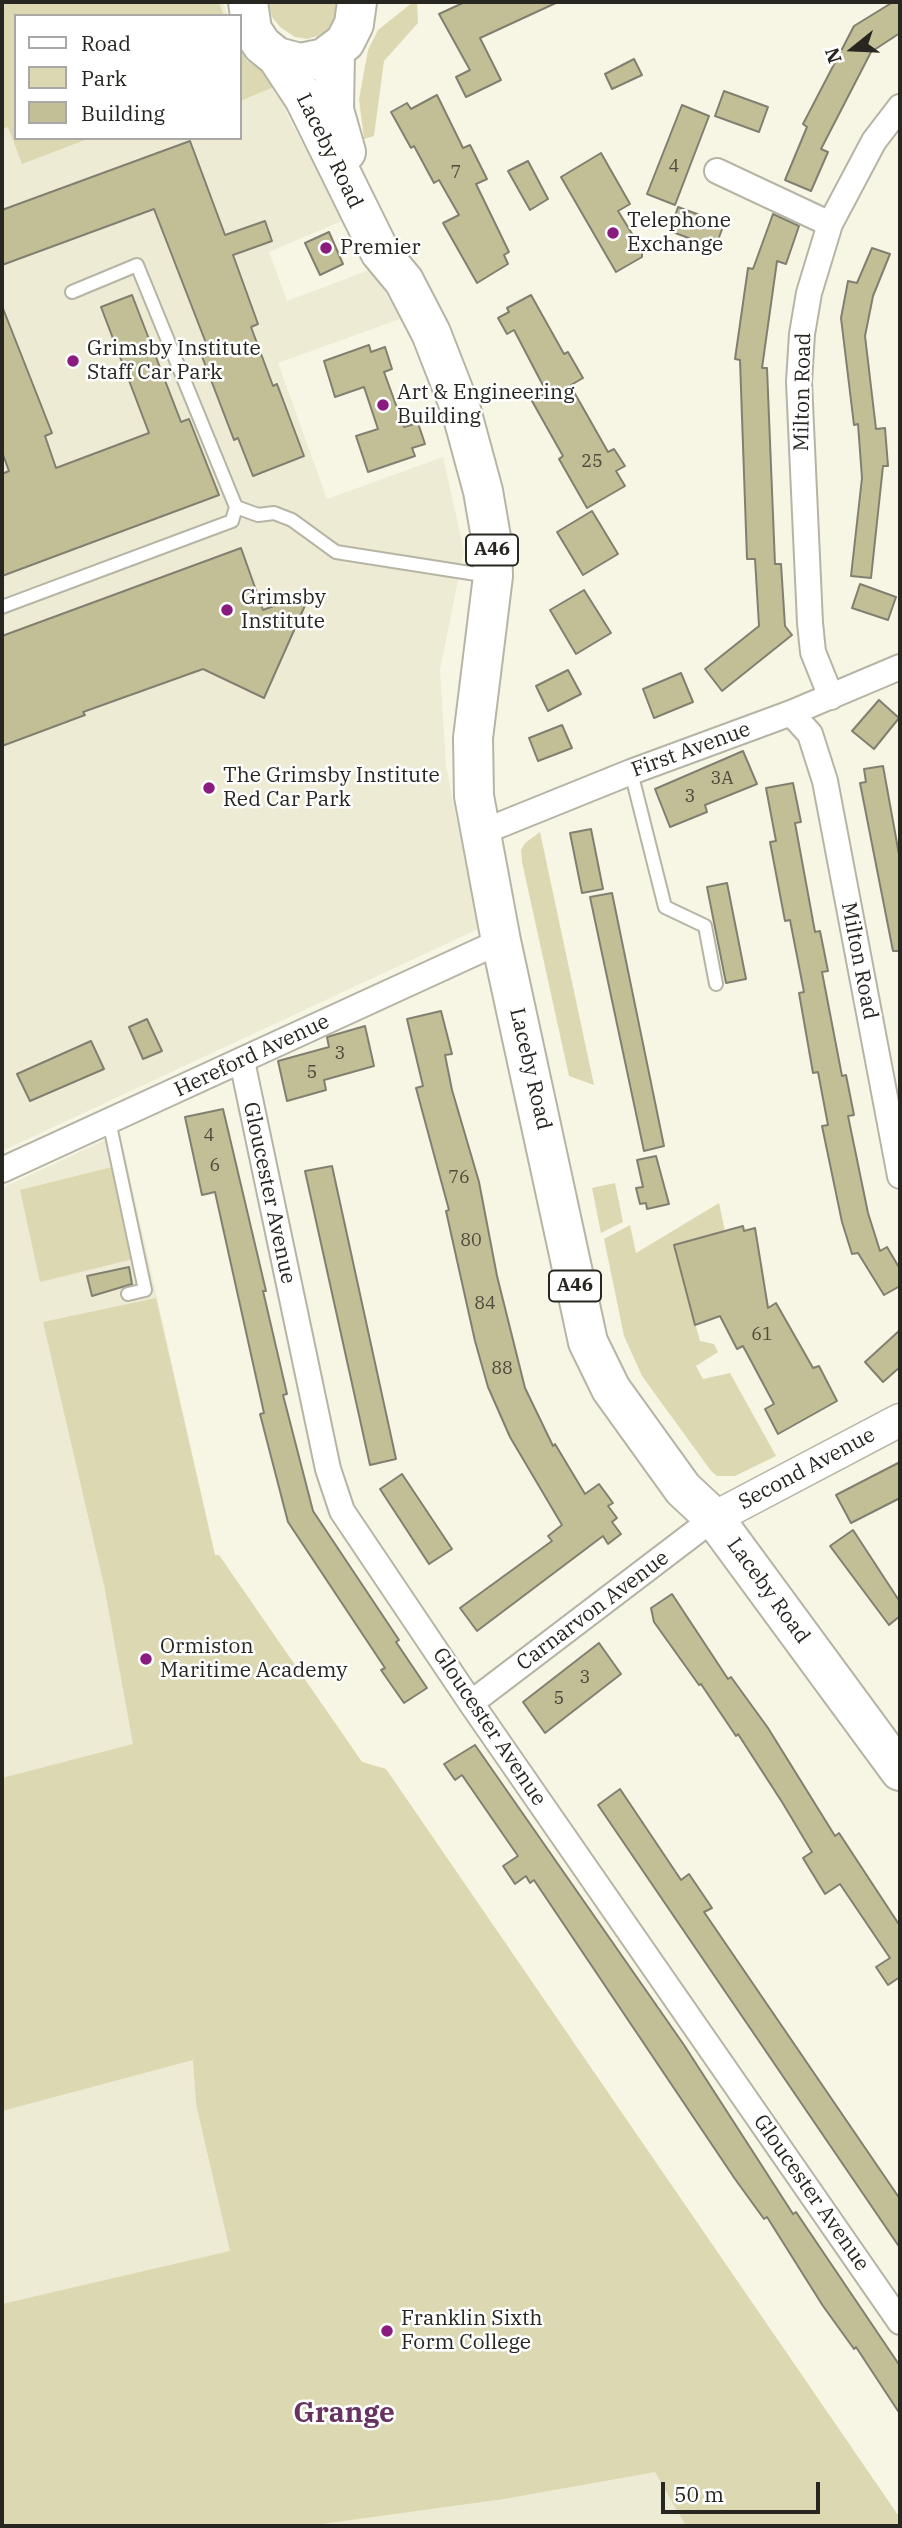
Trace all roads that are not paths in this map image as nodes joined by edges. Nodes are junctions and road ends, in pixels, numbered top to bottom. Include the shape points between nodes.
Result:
1 (247, 2) edge
2 (356, 2) edge
3 (335, 52) junction
4 (277, 57) junction
5 (900, 107) edge
6 (717, 171) dead end
7 (830, 224) junction
8 (404, 281) junction
9 (72, 292) dead end
10 (236, 507) junction
11 (493, 576) junction
12 (2, 607) edge
13 (900, 667) edge
14 (831, 697) junction
15 (791, 713) junction
16 (631, 772) junction
17 (480, 833) junction
18 (502, 941) junction
19 (716, 984) dead end
20 (242, 1060) junction
21 (109, 1121) junction
22 (2, 1170) edge
23 (900, 1177) edge
24 (128, 1294) dead end
25 (900, 1420) edge
26 (714, 1518) junction
27 (471, 1703) junction
28 (900, 1771) edge
29 (900, 2322) edge

1 - 4 highway, A46 via 252,30 262,46
2 - 3 highway via 352,31
3 - 4 highway via 313,62
3 - 8 highway, Laceby Road / A46 via 334,110 344,148 391,236
4 - 8 highway, Laceby Road / A46 via 304,98 380,252
5 - 7 street, Milton Road via 874,141
6 - 7 street
7 - 14 street, Milton Road via 809,293 799,382 813,652
8 - 11 highway, Laceby Road / A46 via 431,333 461,410 483,491
9 - 10 lane via 138,265
10 - 11 lane via 258,516 274,513 292,520 336,552
10 - 12 lane via 232,521
11 - 17 highway, Laceby Road / A46 via 472,738
13 - 14 street, First Avenue
14 - 15 street, First Avenue
15 - 16 street, First Avenue
15 - 23 street, Milton Road via 810,734 825,781
16 - 17 street, First Avenue
16 - 19 lane via 665,907 705,926
17 - 18 highway, Laceby Road / A46
18 - 20 street, Hereford Avenue
18 - 26 highway, Laceby Road / A46 via 588,1342 611,1388 683,1489
20 - 21 street, Hereford Avenue
20 - 27 street, Gloucester Avenue via 334,1493
21 - 22 street, Hereford Avenue
21 - 24 lane via 145,1290
25 - 26 street, Second Avenue
26 - 27 street, Carnarvon Avenue
26 - 28 highway, Laceby Road / A46
27 - 29 street, Gloucester Avenue

